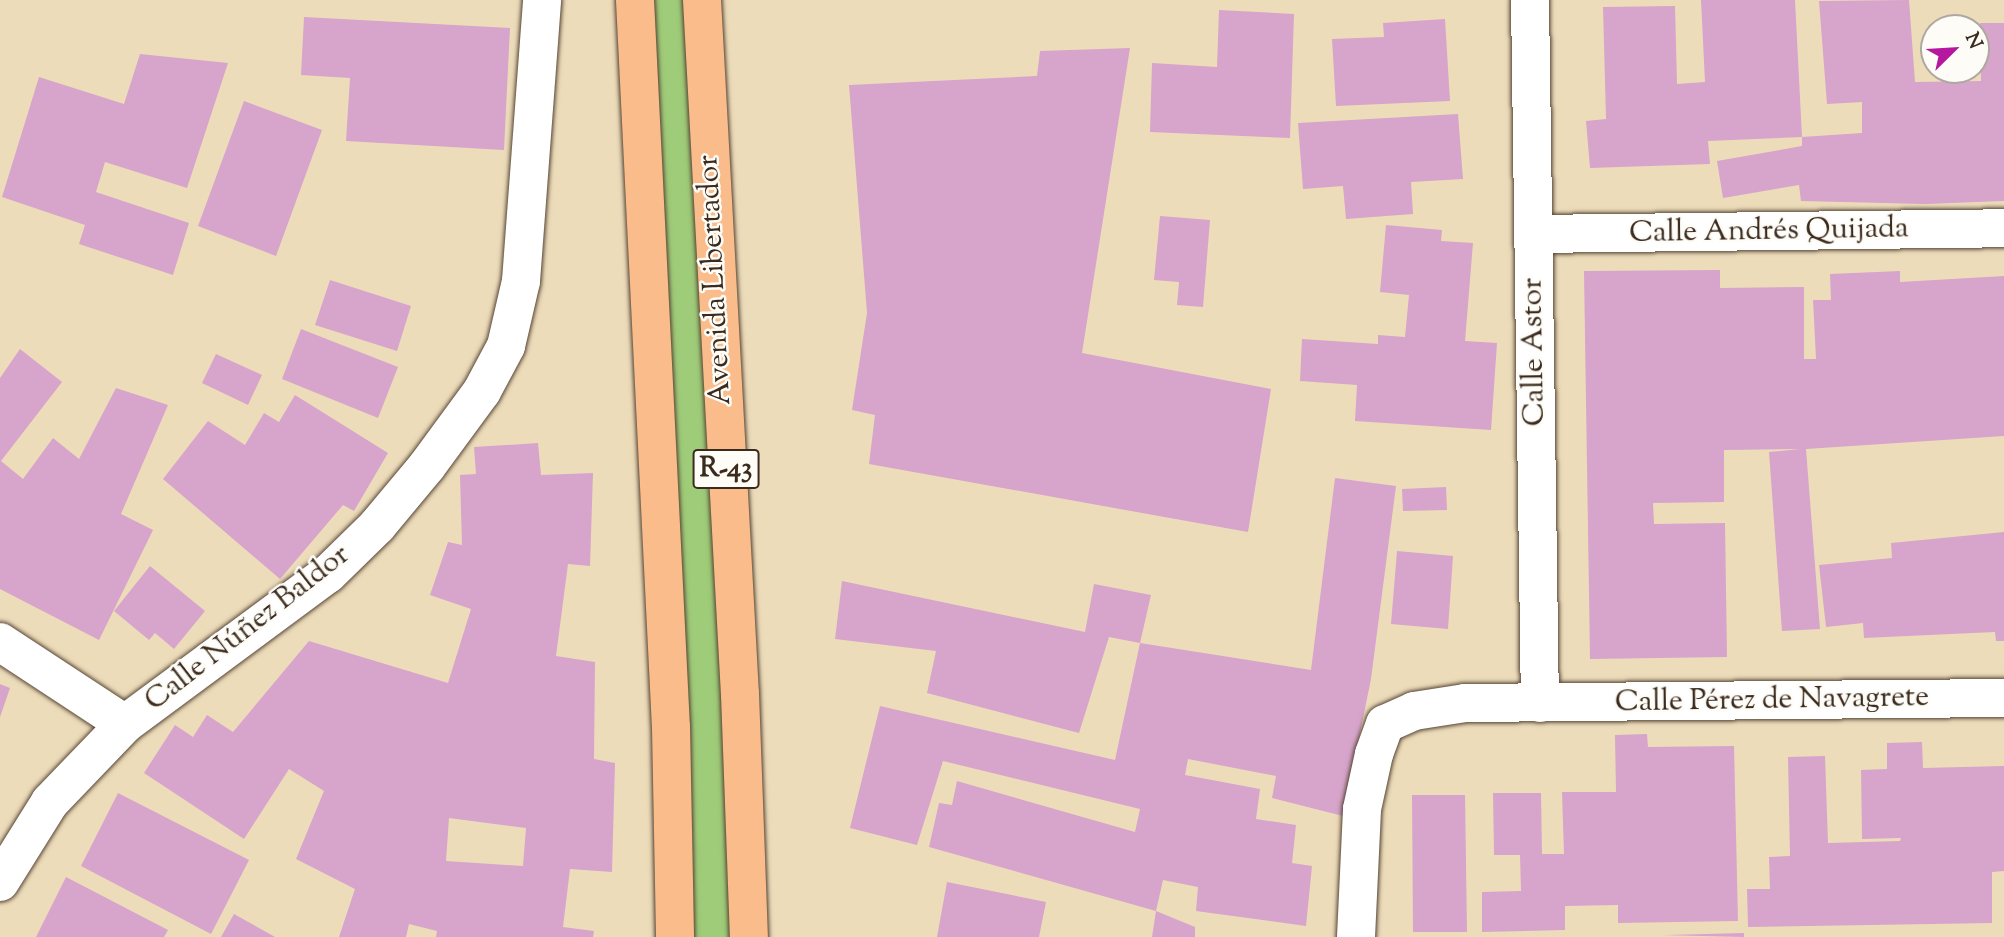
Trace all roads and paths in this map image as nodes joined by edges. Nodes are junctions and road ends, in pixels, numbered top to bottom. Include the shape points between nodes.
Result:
1 (542, 0) edge
2 (635, 0) edge
3 (702, 0) edge
4 (1530, 0) edge
5 (2004, 228) edge
6 (1533, 234) junction
7 (0, 642) edge
8 (2004, 698) edge
9 (1540, 703) junction
10 (125, 724) junction
11 (0, 882) edge
12 (675, 937) edge
13 (749, 937) edge
14 (1356, 937) edge

1 - 10 street, Calle Núñez Baldor via 521,281 506,346 482,391 393,506 328,574
2 - 12 main road, R-43 via 671,713
3 - 13 main road, Avenida Libertador / R-43
4 - 6 street, Calle Astor
5 - 6 street, Calle Andrés Quijada
6 - 9 street, Calle Astor
7 - 10 street
8 - 9 street, Calle Pérez de Navagrete
9 - 14 street, Calle Pérez de Navagrete via 1465,703 1414,711 1384,724 1362,809
10 - 11 street, Calle Núñez Baldor via 50,802

